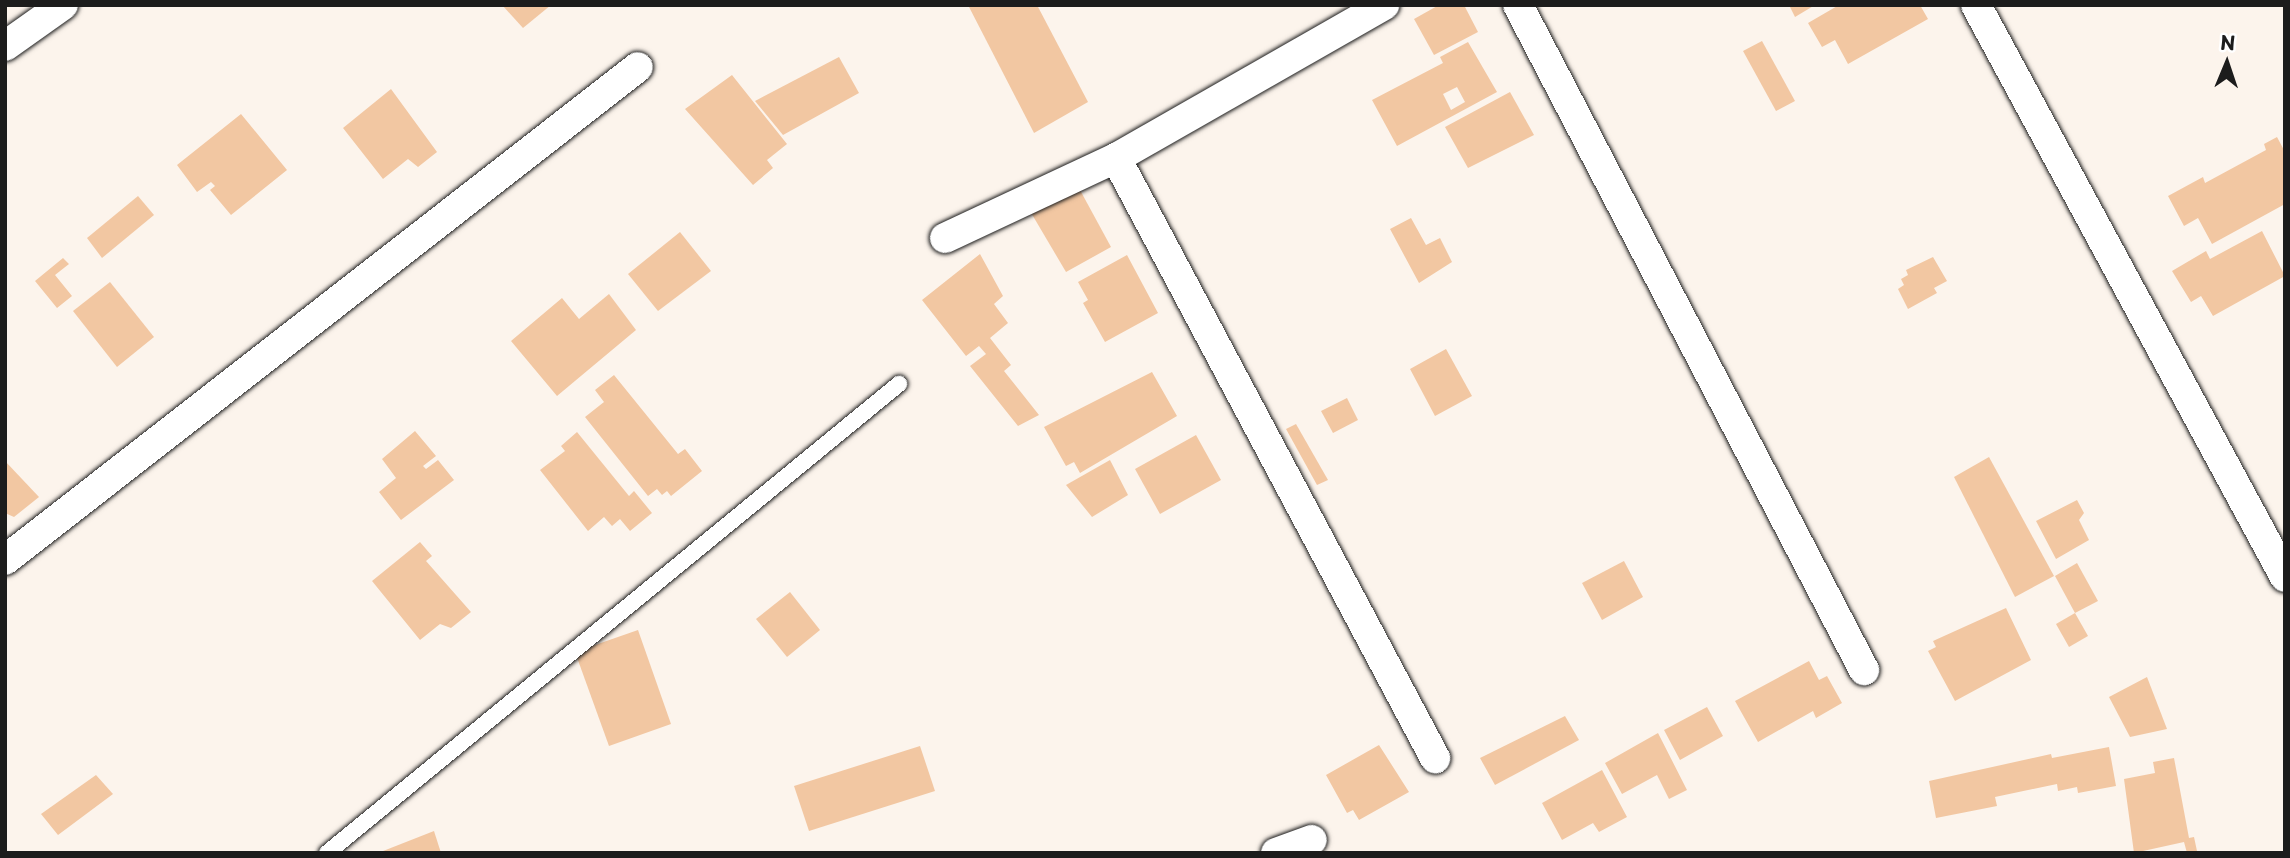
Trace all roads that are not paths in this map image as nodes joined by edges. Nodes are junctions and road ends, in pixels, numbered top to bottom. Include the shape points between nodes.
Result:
1 (63, 5) edge
2 (1384, 5) edge
3 (1518, 5) edge
4 (1976, 5) edge
5 (5, 47) edge
6 (638, 67) dead end
7 (1116, 158) junction
8 (945, 238) dead end
9 (899, 384) dead end
10 (5, 560) edge
11 (2285, 578) edge
12 (1864, 670) dead end
13 (1435, 758) dead end
14 (1312, 840) dead end
15 (327, 853) edge
16 (1276, 853) edge

1 - 5 street
2 - 7 street
3 - 12 street
4 - 11 street
6 - 10 street
7 - 8 street
7 - 13 street
9 - 15 lane
14 - 16 street

